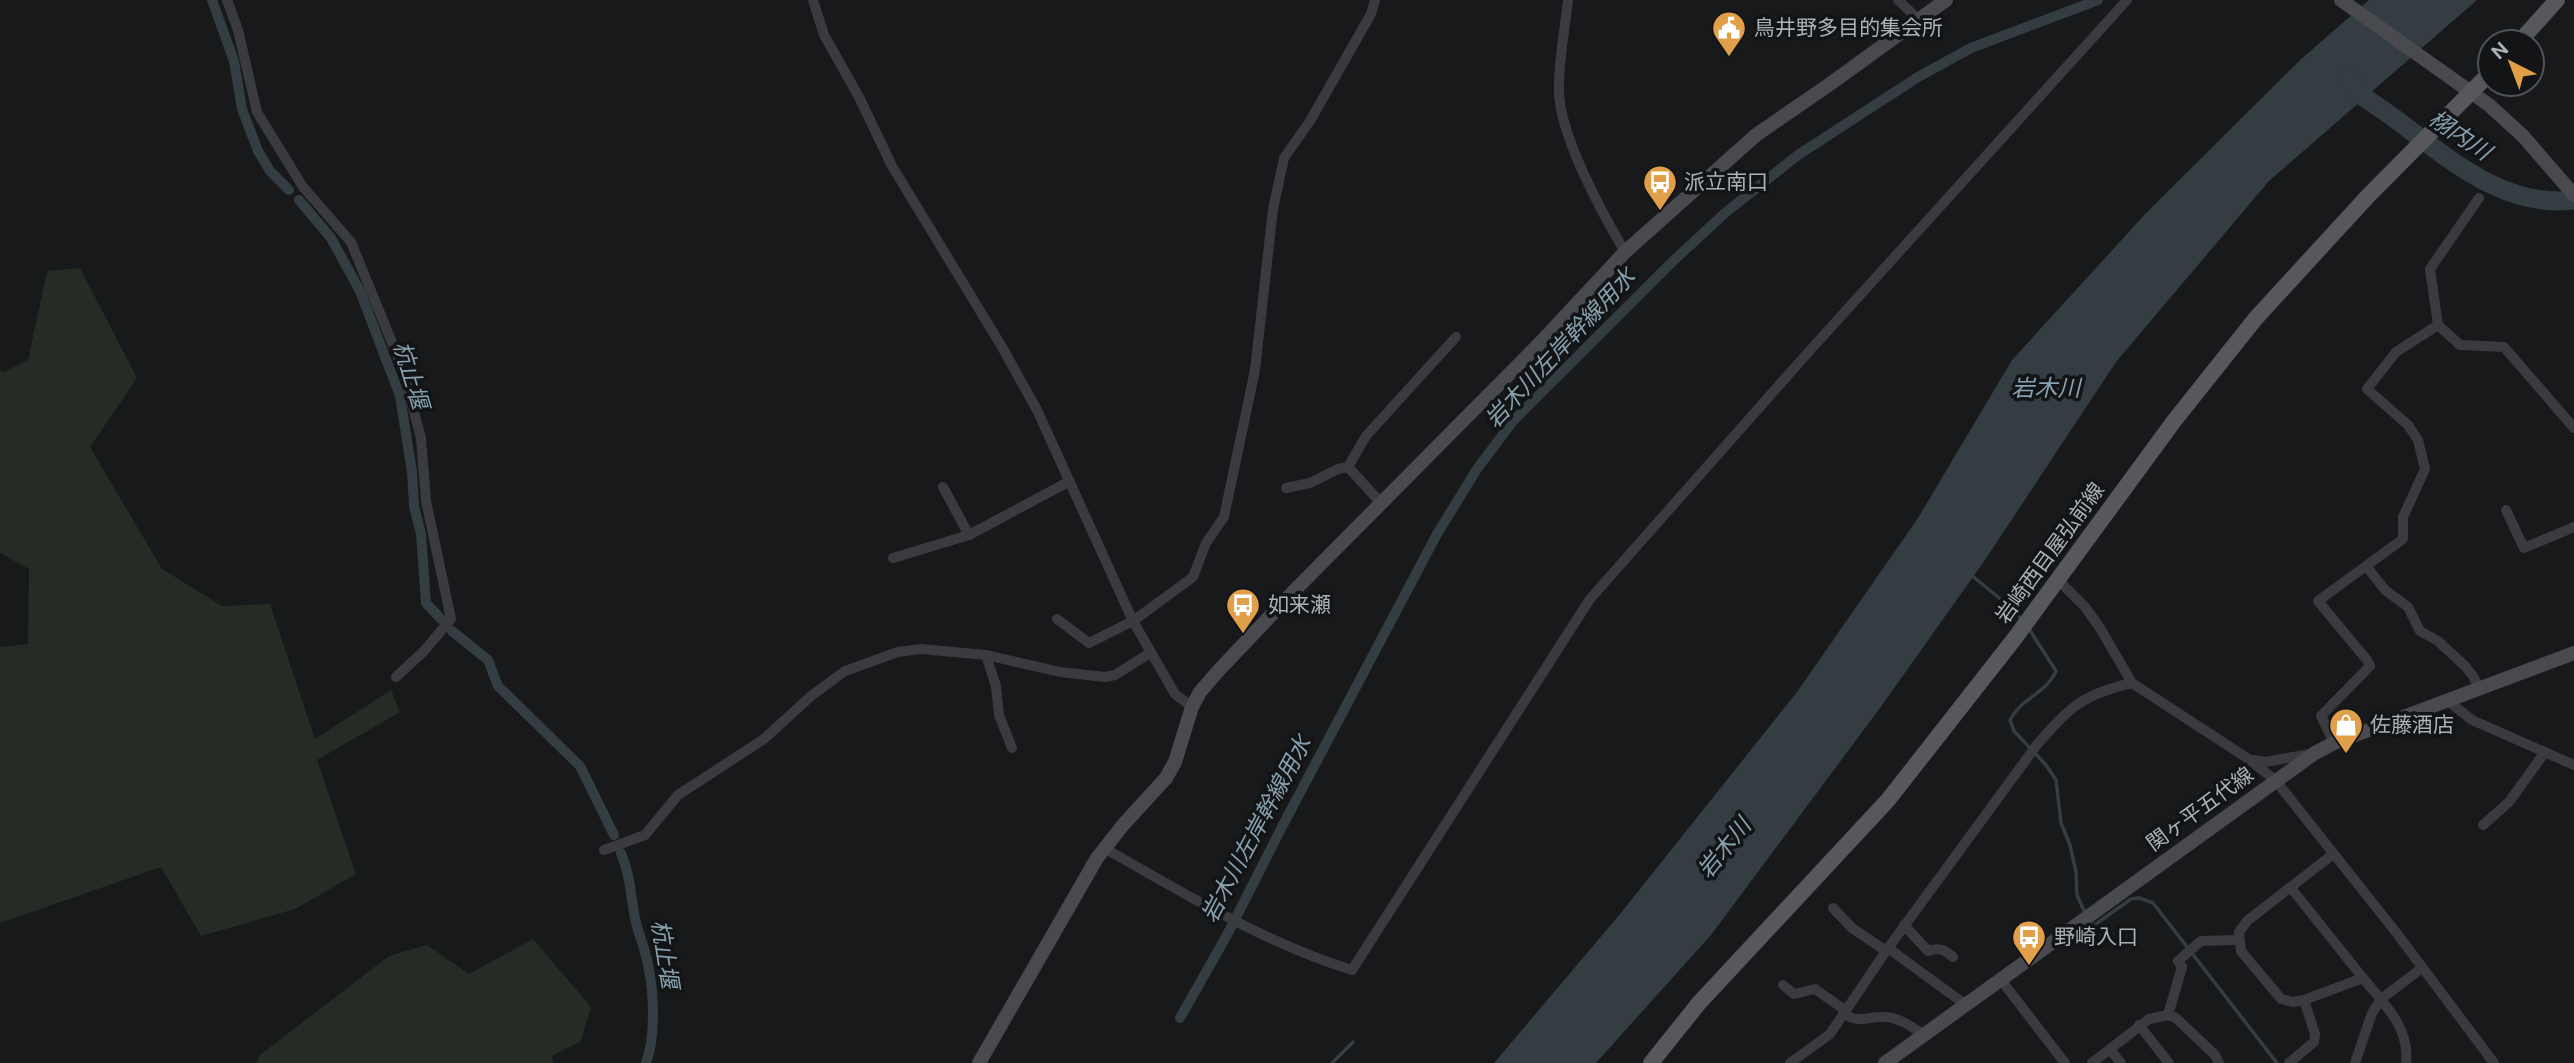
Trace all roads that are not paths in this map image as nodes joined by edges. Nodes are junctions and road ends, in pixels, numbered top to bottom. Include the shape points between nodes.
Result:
1 (227, 0) edge
2 (813, 0) edge
3 (1376, 0) edge
4 (1568, 0) edge
5 (1898, 0) edge
6 (1946, 0) edge
7 (2127, 0) edge
8 (2341, 0) edge
9 (2557, 0) edge
10 (1919, 20) junction
11 (2532, 28) edge
12 (2476, 88) edge
13 (2471, 93) junction
14 (2574, 195) edge
15 (2479, 198) dead end
16 (1625, 252) junction
17 (2438, 325) junction
18 (1456, 337) dead end
19 (2574, 428) edge
20 (1348, 467) junction
21 (1070, 481) junction
22 (943, 487) dead end
23 (1286, 488) dead end
24 (1381, 503) junction
25 (2506, 510) dead end
26 (2574, 527) edge
27 (970, 535) junction
28 (893, 558) dead end
29 (2367, 567) junction
30 (2057, 579) junction
31 (1057, 619) dead end
32 (1133, 621) junction
33 (1150, 653) junction
34 (2574, 653) edge
35 (986, 655) junction
36 (396, 677) dead end
37 (2132, 683) junction
38 (2479, 689) junction
39 (2448, 701) junction
40 (1192, 708) junction
41 (2334, 743) junction
42 (1012, 748) dead end
43 (2545, 752) junction
44 (2315, 753) junction
45 (2250, 760) junction
46 (2574, 765) edge
47 (2276, 781) junction
48 (2483, 825) dead end
49 (1104, 848) junction
50 (604, 850) dead end
51 (2332, 855) junction
52 (2291, 888) junction
53 (1833, 908) dead end
54 (1904, 925) junction
55 (2238, 940) junction
56 (1887, 949) junction
57 (1953, 957) dead end
58 (2422, 968) junction
59 (2363, 978) junction
60 (2001, 980) junction
61 (1783, 985) dead end
62 (2381, 999) junction
63 (2304, 1000) junction
64 (1966, 1005) junction
65 (1844, 1011) junction
66 (2168, 1015) junction
67 (2139, 1025) junction
68 (1924, 1035) junction
69 (2110, 1050) junction
70 (979, 1063) edge
71 (1651, 1063) edge
72 (1790, 1063) edge
73 (1885, 1063) edge
74 (2066, 1063) edge
75 (2092, 1063) edge
76 (2121, 1063) edge
77 (2169, 1063) edge
78 (2219, 1063) edge
79 (2288, 1063) edge
80 (2355, 1063) edge
81 (2406, 1063) edge
82 (2494, 1063) edge

1 - 36 street via 257,112 303,187 351,242 402,367 421,438 426,501 451,619
2 - 21 street via 824,35 891,166 1002,347
3 - 32 street via 1310,121 1284,158 1273,209 1255,370 1224,517 1206,542 1193,577
4 - 16 street via 1559,93 1563,119
5 - 10 street
6 - 10 street
7 - 49 street via 1590,599 1352,970 1314,959 1242,924
8 - 13 street
9 - 11 main road
10 - 16 street via 1756,135
12 - 13 main road, 岩崎西目屋弘前線
13 - 14 street via 2515,128
13 - 30 main road, 岩崎西目屋弘前線 via 2282,289 2226,354
15 - 17 street via 2430,269
16 - 24 street
17 - 19 street via 2460,345 2504,348
17 - 29 street via 2396,352 2367,389 2408,425 2418,440 2425,469 2403,517 2403,538
18 - 20 street via 1366,436
20 - 23 street
20 - 24 street
21 - 27 street
21 - 32 street
22 - 27 street
24 - 40 street via 1219,670
25 - 26 street via 2524,548
27 - 28 street
29 - 38 street via 2385,590 2408,607 2420,631 2465,666
29 - 41 street via 2318,601 2370,666 2321,716
30 - 37 street via 2101,628
30 - 71 main road, 岩崎西目屋弘前線 via 1888,800 1699,1003
31 - 32 street via 1089,643
32 - 33 street
33 - 35 street via 1105,677
33 - 40 street via 1175,694
34 - 38 street, 関ヶ平五代線
35 - 42 street via 999,715
35 - 50 street via 921,649 898,652 845,671 764,739 678,796 645,835
37 - 45 street
37 - 54 street via 2088,696 2070,708 2036,746
38 - 39 street, 関ヶ平五代線
39 - 41 street, 関ヶ平五代線
39 - 43 street via 2472,720
40 - 49 street via 1166,778
41 - 44 street, 関ヶ平五代線
43 - 46 street
43 - 48 street via 2509,802
44 - 45 street via 2265,762
44 - 47 street, 関ヶ平五代線
45 - 47 street
47 - 51 street
47 - 60 street, 関ヶ平五代線
49 - 70 street
51 - 52 street
51 - 58 street
52 - 55 street via 2247,921
52 - 59 street
53 - 56 street via 1852,928
54 - 56 street
54 - 57 street via 1928,951 1945,950
55 - 63 street via 2241,951 2281,999
55 - 66 street via 2201,941 2178,961 2182,967
56 - 64 street
56 - 65 street
58 - 62 street
58 - 82 street
59 - 62 street
59 - 63 street
60 - 64 street, 関ヶ平五代線
60 - 74 street
61 - 65 street via 1794,994 1815,989
62 - 80 street
62 - 81 street via 2405,1037
63 - 79 street via 2314,1042
64 - 68 street, 関ヶ平五代線
65 - 68 street via 1852,1019 1895,1018
65 - 72 street via 1830,1034
66 - 67 street
66 - 78 street
67 - 69 street
67 - 77 street
68 - 73 street, 関ヶ平五代線
69 - 75 street
69 - 76 street

